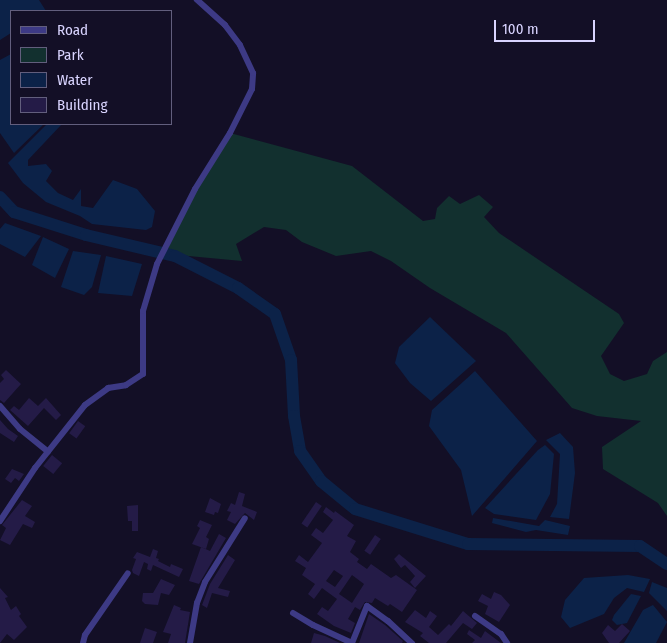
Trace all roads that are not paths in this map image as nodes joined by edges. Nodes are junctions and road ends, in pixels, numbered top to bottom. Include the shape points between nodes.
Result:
1 (197, 0) edge
2 (0, 406) edge
3 (48, 452) junction
4 (245, 518) dead end
5 (0, 520) edge
6 (128, 572) dead end
7 (293, 614) dead end
8 (475, 616) dead end
9 (354, 642) edge
10 (83, 643) edge
11 (190, 643) edge
12 (412, 643) edge
13 (506, 643) edge

1 - 3 street via 225,24 240,45 253,73 252,88 157,264 143,312 144,374 126,385 108,388 85,406
2 - 3 street via 20,429
3 - 5 street
4 - 11 street via 205,582 197,603
6 - 10 street via 85,635
7 - 9 street
8 - 13 street via 502,634
9 - 12 street via 367,606

